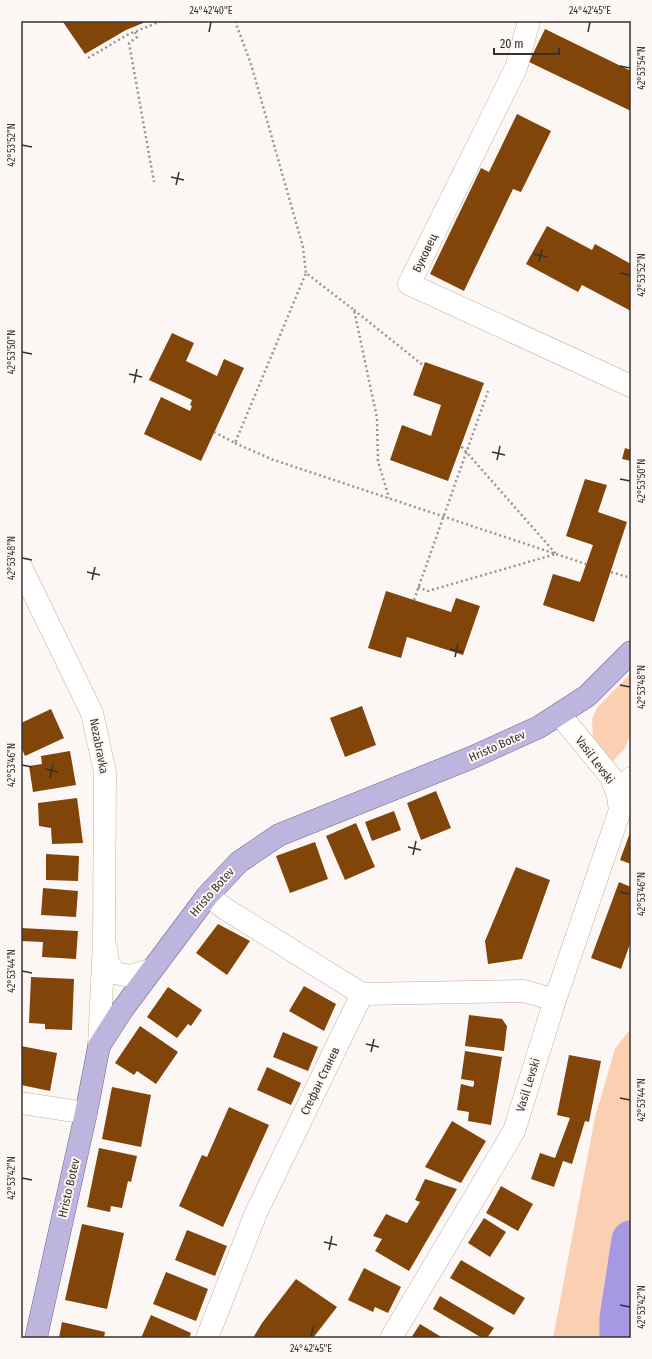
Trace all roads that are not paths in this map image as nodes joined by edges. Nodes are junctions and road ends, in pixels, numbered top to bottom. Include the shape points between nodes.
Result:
1 (529, 21) edge
2 (631, 386) edge
3 (21, 570) edge
4 (631, 652) edge
5 (560, 715) junction
6 (631, 778) edge
7 (620, 810) junction
8 (208, 895) junction
9 (104, 941) junction
10 (150, 970) junction
11 (362, 994) junction
12 (555, 1000) junction
13 (99, 1046) junction
14 (21, 1103) edge
15 (86, 1114) junction
16 (36, 1338) edge
17 (206, 1338) edge
18 (391, 1338) edge

1 - 2 street, Буковец via 516,68 409,284
3 - 9 street, Nezabravka via 94,721 105,772
4 - 5 main road, Hristo Botev via 587,696
5 - 7 street, Vasil Levski via 611,777
5 - 8 main road, Hristo Botev via 473,757 279,835 239,862
6 - 7 street, Vasil Levski
7 - 12 street, Vasil Levski
8 - 10 main road, Hristo Botev
8 - 11 street via 224,908
9 - 10 street, Nezabravka via 108,963 115,973 130,976
9 - 13 street, Nezabravka
10 - 13 main road, Hristo Botev
11 - 12 street via 524,991
11 - 17 street, Стефан Станев via 256,1213
12 - 18 street, Vasil Levski via 514,1131
13 - 15 main road, Hristo Botev
14 - 15 street
15 - 16 main road, Hristo Botev

